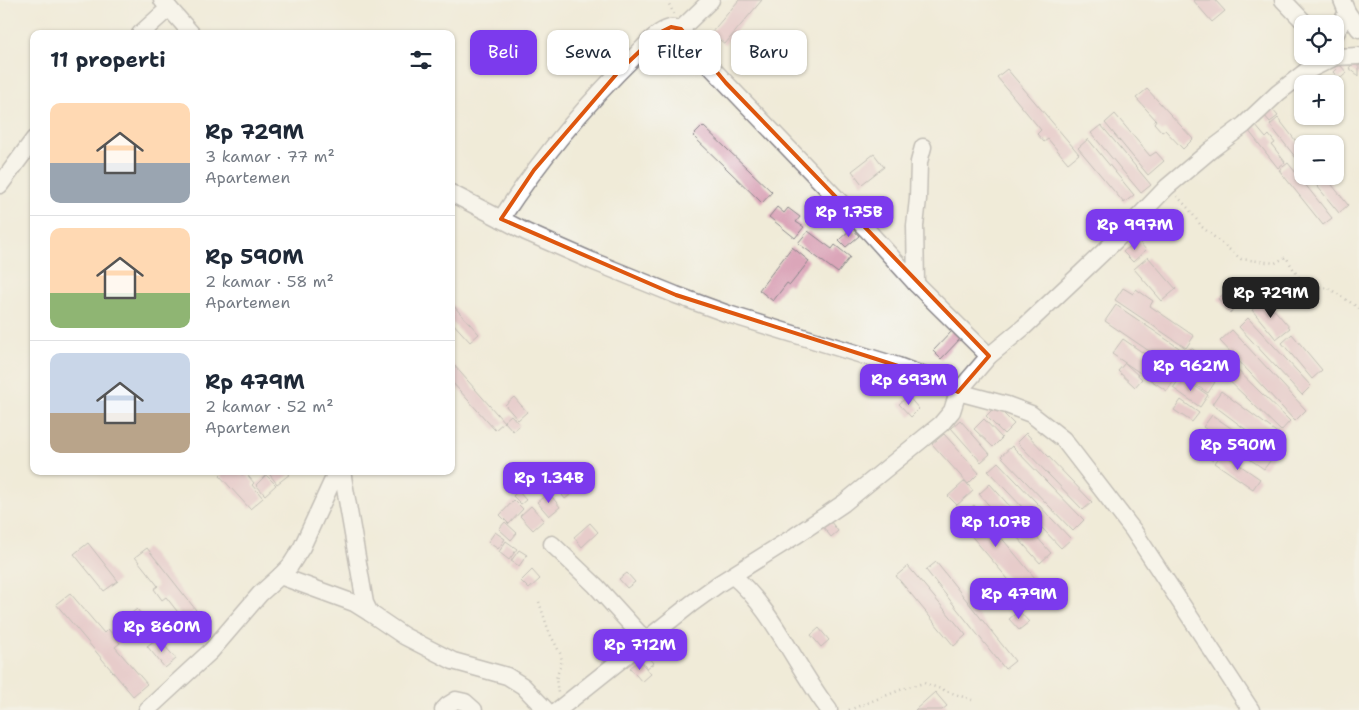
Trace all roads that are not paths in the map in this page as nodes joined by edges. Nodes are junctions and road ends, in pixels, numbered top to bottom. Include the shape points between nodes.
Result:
1 (711, 0) edge
2 (1283, 0) edge
3 (165, 4) edge
4 (1344, 6) edge
5 (1297, 15) edge
6 (681, 29) junction
7 (1359, 29) edge
8 (143, 30) edge
9 (188, 30) edge
10 (1344, 56) edge
11 (1359, 56) edge
12 (1318, 65) edge
13 (30, 144) edge
14 (923, 147) dead end
15 (0, 185) edge
16 (455, 195) edge
17 (501, 219) junction
18 (916, 284) junction
19 (989, 356) junction
20 (958, 392) junction
21 (335, 475) edge
22 (343, 475) edge
23 (552, 544) dead end
24 (280, 576) junction
25 (733, 576) junction
26 (370, 612) junction
27 (644, 640) junction
28 (561, 708) edge
29 (147, 710) edge
30 (443, 710) edge
31 (474, 710) edge
32 (546, 710) edge
33 (829, 710) edge
34 (1251, 710) edge

1 - 6 street
2 - 5 street
3 - 8 street
3 - 9 street
4 - 7 street
6 - 17 street via 671,28 659,33 620,70 534,170
6 - 18 street via 695,50
10 - 11 street
12 - 19 street via 1278,93 1244,125 1166,187 1117,239
13 - 15 street
14 - 18 street via 915,226
16 - 17 street
17 - 20 street via 676,295 898,366
18 - 19 street
19 - 20 street
20 - 25 street via 952,411 941,424 866,487
20 - 34 street via 1030,414 1063,439 1133,530
21 - 24 street via 302,548
22 - 26 street via 365,603
23 - 27 street
24 - 26 street
24 - 29 street via 260,594 212,652
25 - 27 street
25 - 33 street via 765,613
26 - 32 street via 404,636 453,661 507,676 523,686
27 - 28 street
30 - 31 street via 456,700 465,702

